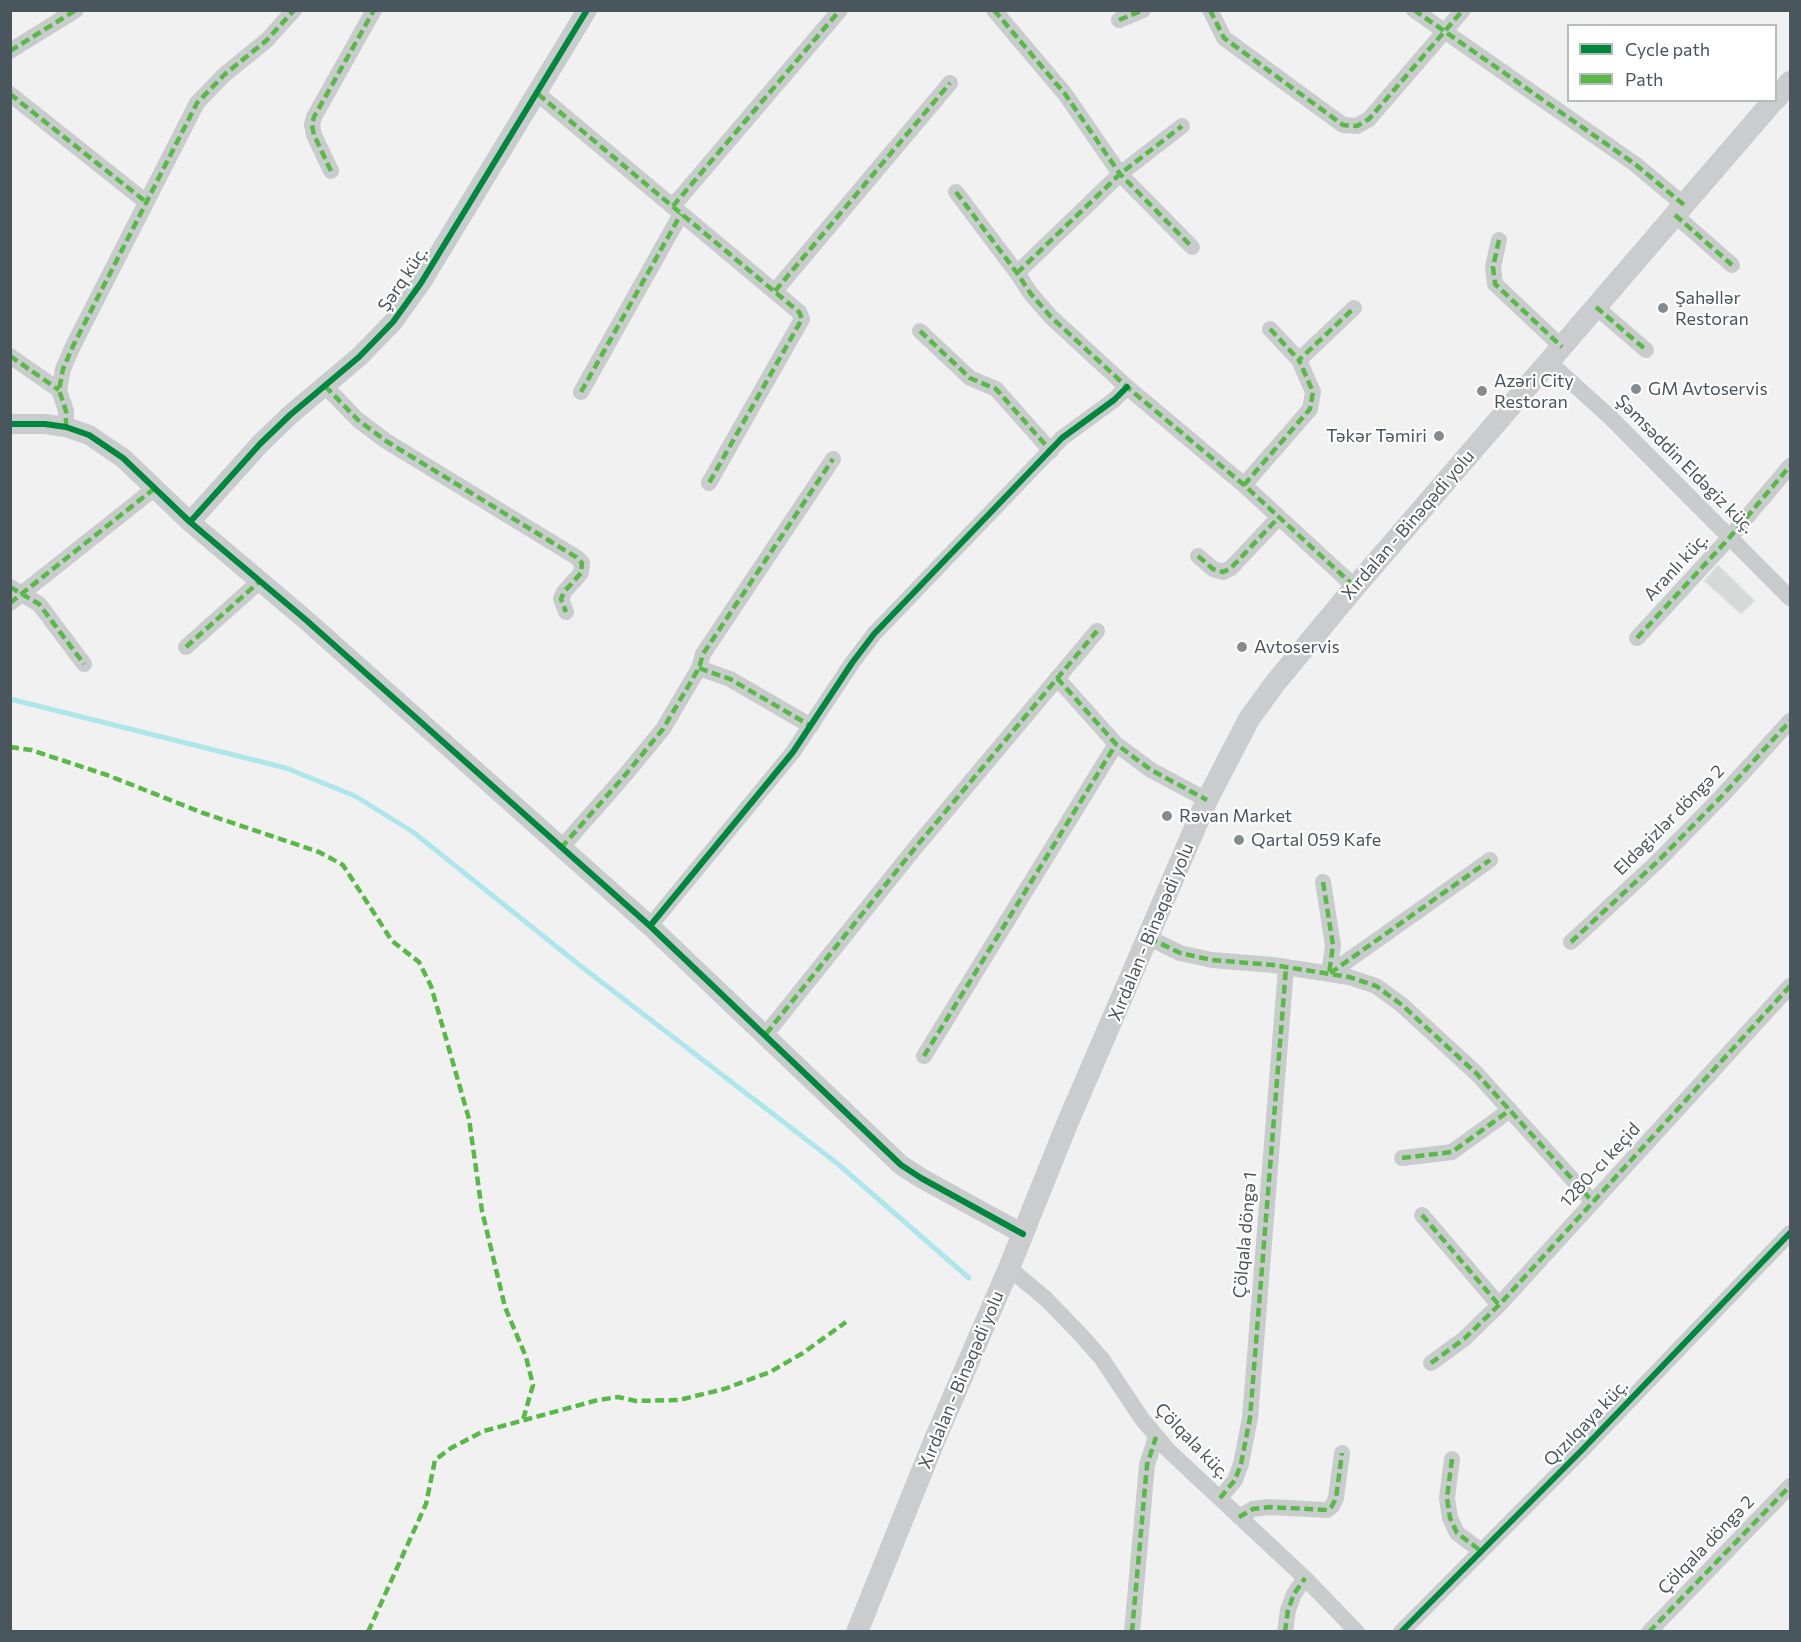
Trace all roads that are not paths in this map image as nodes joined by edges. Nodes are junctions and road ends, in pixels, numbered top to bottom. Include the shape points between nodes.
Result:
1 (76, 10) edge
2 (294, 10) edge
3 (374, 10) edge
4 (587, 10) edge
5 (840, 10) edge
6 (994, 10) edge
7 (1143, 10) edge
8 (1210, 10) edge
9 (1414, 10) edge
10 (1463, 10) edge
11 (1119, 20) dead end
12 (1445, 32) junction
13 (10, 51) edge
14 (1791, 82) edge
15 (950, 83) dead end
16 (10, 94) edge
17 (538, 94) junction
18 (1777, 98) edge
19 (1773, 102) edge
20 (1182, 126) dead end
21 (331, 171) dead end
22 (1120, 174) junction
23 (956, 192) dead end
24 (146, 202) junction
25 (677, 210) junction
26 (1679, 210) junction
27 (1499, 240) dead end
28 (1192, 247) dead end
29 (1732, 265) dead end
30 (1017, 273) junction
31 (775, 291) junction
32 (1596, 307) junction
33 (1354, 308) dead end
34 (1270, 329) dead end
35 (920, 331) dead end
36 (1646, 350) dead end
37 (1556, 354) junction
38 (10, 356) edge
39 (1299, 360) junction
40 (325, 386) junction
41 (1127, 387) junction
42 (59, 390) junction
43 (581, 392) dead end
44 (10, 424) edge
45 (66, 427) junction
46 (1051, 451) junction
47 (833, 459) dead end
48 (1791, 466) edge
49 (709, 483) dead end
50 (1244, 485) junction
51 (155, 488) junction
52 (1279, 517) junction
53 (190, 522) junction
54 (1730, 537) junction
55 (1198, 556) dead end
56 (260, 581) junction
57 (1355, 587) junction
58 (14, 595) edge
59 (1791, 598) edge
60 (566, 612) dead end
61 (1097, 631) dead end
62 (1637, 638) dead end
63 (186, 647) dead end
64 (84, 664) dead end
65 (699, 668) junction
66 (1057, 678) junction
67 (1791, 721) edge
68 (812, 726) junction
69 (1116, 744) junction
70 (1207, 800) junction
71 (561, 848) junction
72 (1490, 860) dead end
73 (1323, 882) dead end
74 (650, 926) junction
75 (1149, 938) junction
76 (1570, 942) dead end
77 (1286, 968) junction
78 (1329, 974) junction
79 (1791, 986) edge
80 (766, 1034) junction
81 (924, 1056) dead end
82 (1510, 1110) junction
83 (1402, 1158) dead end
84 (1592, 1201) junction
85 (1422, 1215) dead end
86 (1791, 1233) edge
87 (1023, 1234) junction
88 (1009, 1268) junction
89 (1499, 1305) junction
90 (1431, 1363) dead end
91 (1156, 1437) junction
92 (1342, 1453) dead end
93 (1452, 1459) dead end
94 (1791, 1486) edge
95 (1220, 1498) junction
96 (1239, 1517) junction
97 (1481, 1551) junction
98 (1305, 1578) junction
99 (857, 1632) edge
100 (1131, 1632) edge
101 (1285, 1632) edge
102 (1357, 1632) edge
103 (1401, 1632) edge
104 (1649, 1632) edge

1 - 13 street
2 - 24 street via 197,103
3 - 21 street via 314,117 314,135
4 - 17 street, Şərq küç.
5 - 25 street
6 - 22 street via 1065,94
7 - 11 street
8 - 12 street via 1224,38 1343,125 1357,126 1369,119
9 - 12 street
10 - 12 street
12 - 26 street via 1635,164
14 - 18 main road, Xırdalan - Binəqədi yolu
15 - 31 street
16 - 24 street
17 - 25 street
17 - 40 street, Şərq küç. via 406,305 376,342
19 - 26 main road, Xırdalan - Binəqədi yolu
20 - 22 street
22 - 28 street
22 - 30 street
23 - 30 street
24 - 42 street via 73,346
25 - 31 street
25 - 43 street
26 - 29 street
26 - 32 main road, Xırdalan - Binəqədi yolu
27 - 37 street, Şəmsəddin Eldəgiz küç. via 1493,267 1496,284
30 - 41 street via 1052,317
31 - 49 street via 799,312 800,326
32 - 36 street
32 - 37 main road, Xırdalan - Binəqədi yolu
33 - 39 street
34 - 39 street
35 - 46 street via 970,378 996,389
37 - 54 street, Şəmsəddin Eldəgiz küç. via 1591,399
37 - 57 main road, Xırdalan - Binəqədi yolu
38 - 42 street
39 - 50 street via 1313,392 1310,409
40 - 53 street, Şərq küç. via 260,444
40 - 60 street via 358,420 386,441 576,557 582,563 582,573 561,599
41 - 46 street
41 - 50 street
42 - 45 street
44 - 45 street
45 - 51 street via 108,446
46 - 68 street via 874,634
47 - 65 street via 703,654
48 - 54 street, Aranlı küç.
50 - 52 street
51 - 53 street
51 - 58 street
52 - 55 street via 1223,572
52 - 57 street
53 - 56 street
54 - 59 street, Şəmsəddin Eldəgiz küç.
54 - 62 street, Aranlı küç.
56 - 63 street
56 - 71 street
57 - 70 main road, Xırdalan - Binəqədi yolu via 1265,697 1235,744
58 - 64 street via 39,604
61 - 66 street
65 - 68 street via 730,679
65 - 71 street via 663,729
66 - 69 street
66 - 80 street
67 - 76 street, Eldəgizlər döngə 2 via 1658,861
68 - 74 street
69 - 70 street via 1151,770
69 - 81 street
70 - 75 main road, Xırdalan - Binəqədi yolu
71 - 74 street
72 - 78 street
73 - 78 street via 1334,945
74 - 80 street
75 - 77 street via 1180,953
75 - 87 main road, Xırdalan - Binəqədi yolu
77 - 78 street
77 - 95 street, Çölqala döngə 1 via 1250,1418 1241,1464 1235,1480
78 - 82 street via 1349,976 1376,986 1402,1005
79 - 84 street, 1280-cı keçid
80 - 87 street via 901,1165
82 - 83 street via 1452,1152
82 - 84 street
84 - 89 street, 1280-cı keçid
85 - 89 street
86 - 97 street, Qızılqaya küç.
87 - 88 main road, Xırdalan - Binəqədi yolu
88 - 91 street, Çölqala küç. via 1046,1299 1102,1359
88 - 99 main road, Xırdalan - Binəqədi yolu
89 - 90 street, 1280-cı keçid via 1464,1339
91 - 95 street, Çölqala küç.
91 - 100 street via 1147,1465
92 - 96 street via 1336,1498 1327,1510 1269,1507 1253,1509
93 - 97 street via 1447,1497 1450,1518 1457,1533
94 - 104 street, Çölqala döngə 2
95 - 96 street, Çölqala küç.
96 - 98 street, Çölqala küç.
97 - 103 street, Qızılqaya küç.
98 - 101 street via 1288,1610
98 - 102 street, Çölqala küç.

